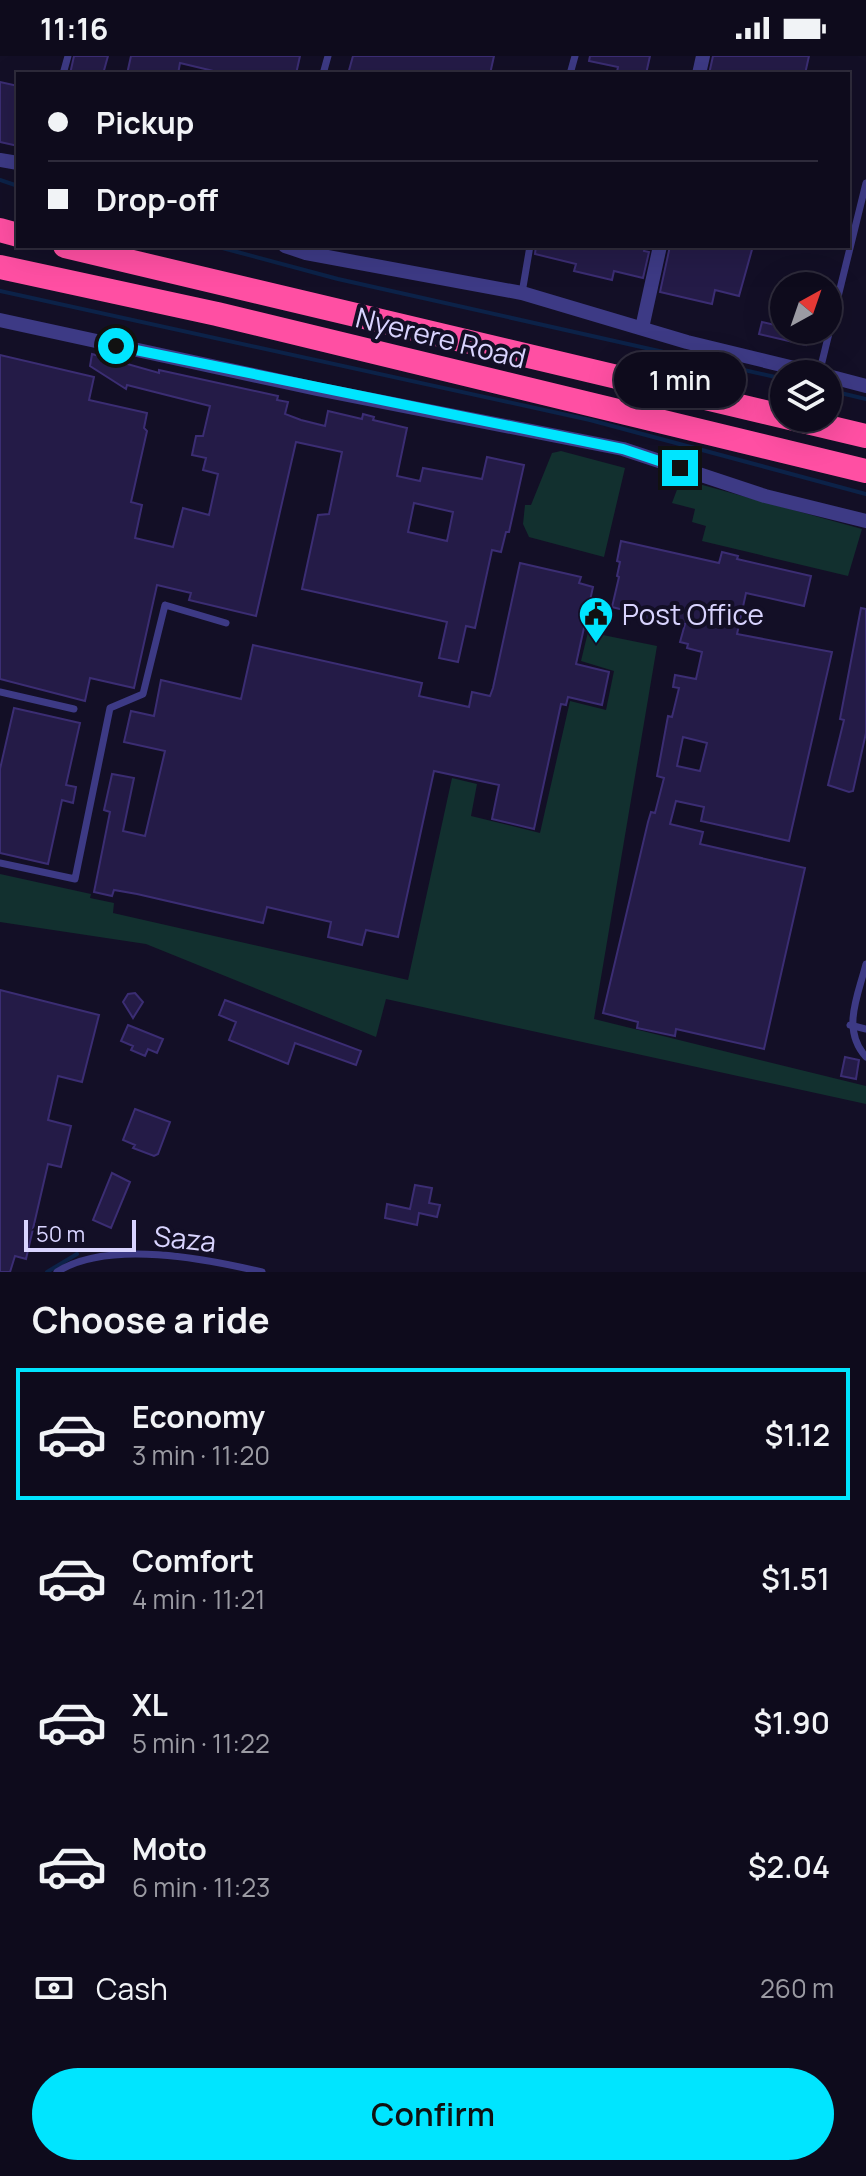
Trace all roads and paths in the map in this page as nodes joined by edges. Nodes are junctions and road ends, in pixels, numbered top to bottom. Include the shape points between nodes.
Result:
1 (866, 183) edge
2 (73, 248) edge
3 (291, 248) edge
4 (530, 248) edge
5 (660, 248) edge
6 (0, 267) edge
7 (522, 293) junction
8 (0, 320) edge
9 (642, 328) junction
10 (822, 360) edge
11 (770, 361) edge
12 (842, 380) edge
13 (866, 386) edge
14 (855, 434) edge
15 (866, 449) edge
16 (866, 471) edge
17 (866, 521) edge
18 (226, 623) dead end
19 (0, 692) edge
20 (74, 709) dead end
21 (0, 863) edge
22 (866, 964) edge
23 (850, 1025) junction
24 (866, 1029) edge
25 (866, 1057) edge
26 (226, 1268) edge
27 (57, 1272) edge
28 (262, 1272) edge

1 - 10 lane
2 - 14 highway, Nyerere Road
3 - 7 street
4 - 7 lane
5 - 9 street
6 - 16 highway, Nyerere Road via 217,314
7 - 9 street
8 - 17 street via 623,449 765,496
9 - 11 street
12 - 13 street
14 - 15 lane
18 - 21 lane via 165,605 143,694 110,708 75,879
19 - 20 lane
22 - 23 lane
23 - 24 lane
23 - 25 lane
26 - 27 lane, Saza via 130,1255 72,1263
26 - 28 lane, Saza

